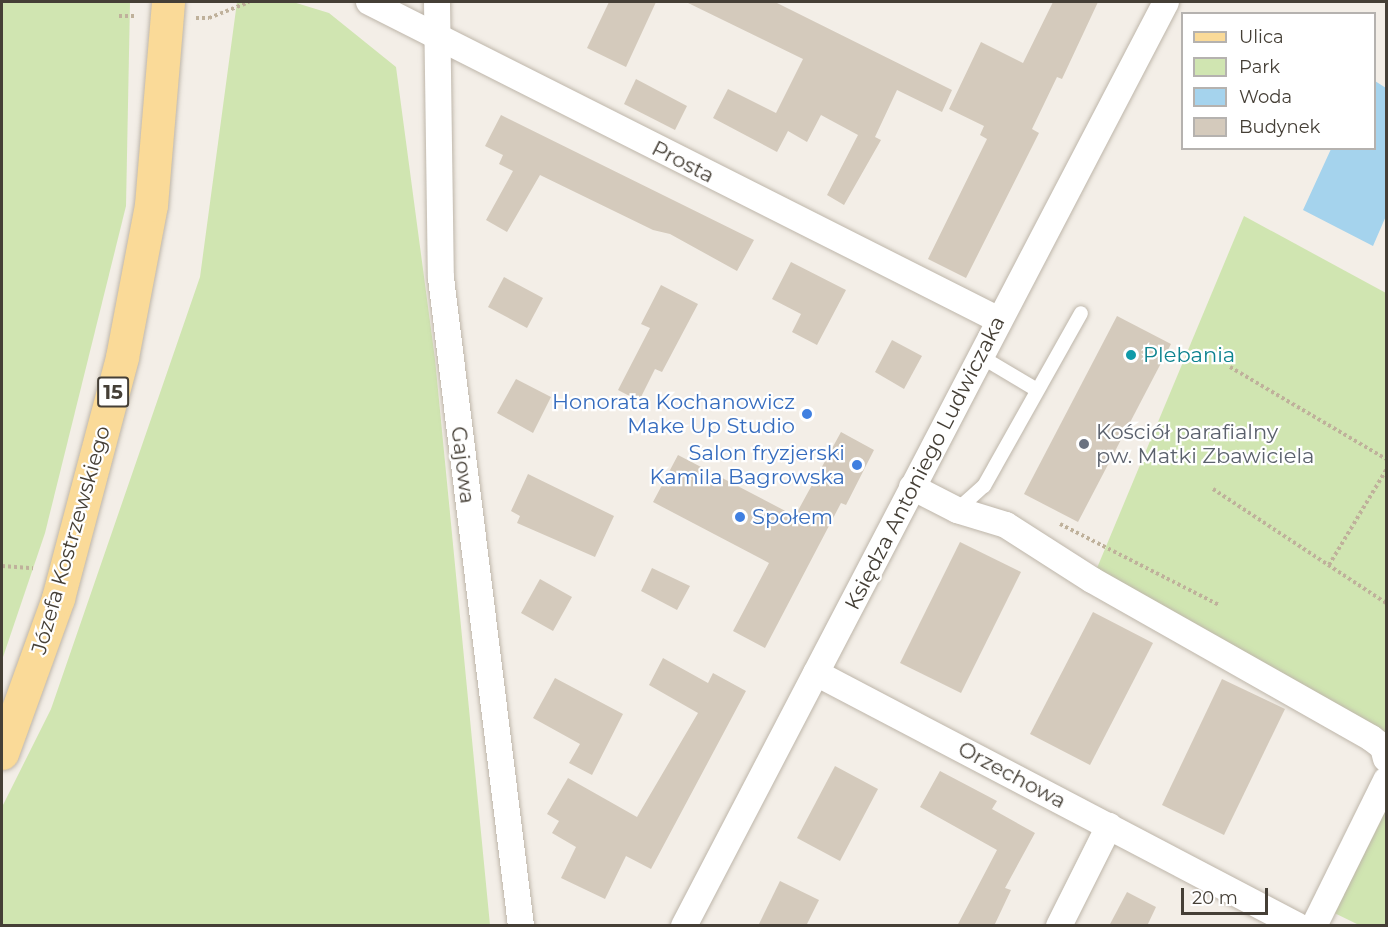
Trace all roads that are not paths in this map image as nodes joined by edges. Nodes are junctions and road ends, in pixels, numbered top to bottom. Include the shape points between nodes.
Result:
1 (168, 2) edge
2 (369, 2) edge
3 (437, 2) edge
4 (1166, 2) edge
5 (438, 39) junction
6 (1081, 313) dead end
7 (999, 320) junction
8 (980, 356) junction
9 (1037, 390) junction
10 (912, 487) junction
11 (957, 510) junction
12 (816, 673) junction
13 (2, 753) edge
14 (1386, 759) edge
15 (1386, 780) edge
16 (1109, 826) junction
17 (521, 926) edge
18 (684, 926) edge
19 (1059, 926) edge
20 (1298, 926) edge
21 (1314, 926) edge

1 - 13 main road, Józefa Kostrzewskiego / 15 via 153,194 124,346 58,598
2 - 5 street, Prosta
3 - 5 street, Gajowa
4 - 7 street, Księdza Antoniego Ludwiczaka
5 - 7 street, Prosta
5 - 17 street, Gajowa via 441,278
6 - 9 lane
7 - 8 street, Księdza Antoniego Ludwiczaka
8 - 9 lane
8 - 10 street, Księdza Antoniego Ludwiczaka
9 - 11 lane via 984,486
10 - 11 street
10 - 12 street, Księdza Antoniego Ludwiczaka
11 - 14 street via 1006,525 1092,580 1371,738 1383,747
12 - 16 street, Orzechowa
12 - 18 street, Księdza Antoniego Ludwiczaka
15 - 21 street
16 - 19 street
16 - 20 street, Orzechowa

